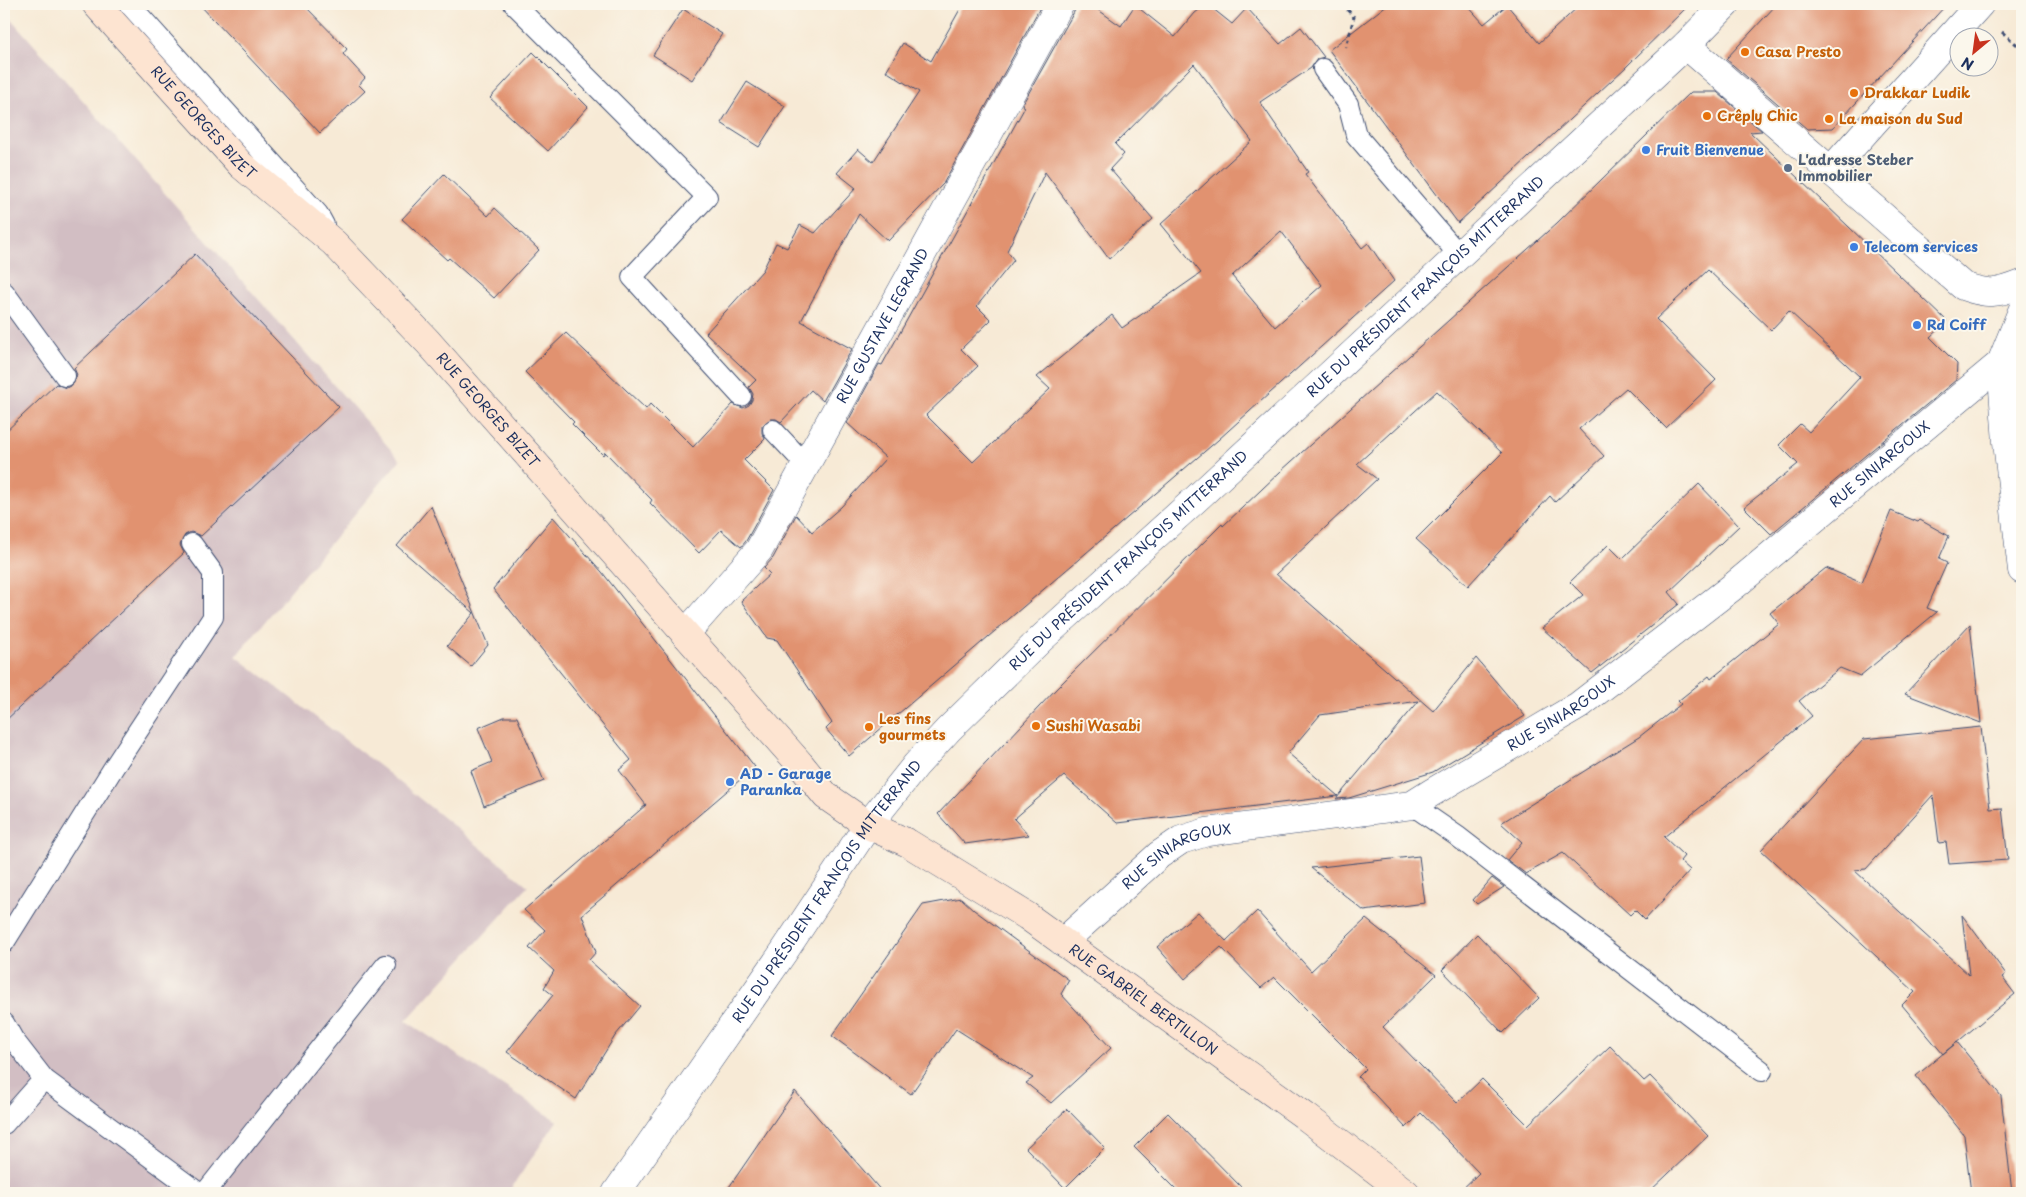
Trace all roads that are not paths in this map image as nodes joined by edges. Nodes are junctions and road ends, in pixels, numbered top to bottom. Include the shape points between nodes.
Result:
1 (96, 4) edge
2 (129, 4) edge
3 (514, 4) edge
4 (1060, 4) edge
5 (1726, 4) edge
6 (1980, 4) edge
7 (1686, 45) junction
8 (1323, 69) road end
9 (1831, 170) junction
10 (334, 243) junction
11 (1460, 255) junction
12 (2022, 284) edge
13 (4, 292) edge
14 (2022, 311) edge
15 (2001, 363) junction
16 (65, 376) dead end
17 (741, 396) dead end
18 (2013, 398) edge
19 (773, 430) dead end
20 (806, 465) junction
21 (192, 544) dead end
22 (2022, 570) edge
23 (685, 634) junction
24 (1412, 805) junction
25 (868, 825) junction
26 (1064, 942) junction
27 (4, 943) edge
28 (386, 965) dead end
29 (4, 1025) edge
30 (1762, 1071) dead end
31 (44, 1079) junction
32 (4, 1124) edge
33 (199, 1193) edge
34 (205, 1193) edge
35 (616, 1193) edge
36 (1406, 1193) edge

1 - 10 main road, RUE GEORGES BIZET via 241,165
2 - 10 lane via 318,214
3 - 17 lane via 707,197 632,277
4 - 20 street, RUE GUSTAVE LEGRAND
5 - 7 street, RUE DU PRÉSIDENT FRANÇOIS MITTERRAND
6 - 9 street
7 - 9 street
7 - 11 street, RUE DU PRÉSIDENT FRANÇOIS MITTERRAND
8 - 11 lane via 1348,104 1356,135
9 - 12 street via 1962,286 1981,292 2002,292
10 - 23 main road, RUE GEORGES BIZET via 428,342
11 - 25 street, RUE DU PRÉSIDENT FRANÇOIS MITTERRAND via 1042,638 948,730
13 - 16 lane
14 - 15 street
15 - 18 street
15 - 24 street, RUE SINIARGOUX via 1735,585 1578,706
18 - 22 street via 2007,442
19 - 20 lane
20 - 23 street, RUE GUSTAVE LEGRAND via 759,550
21 - 27 lane via 213,574 213,617
23 - 25 main road, RUE GEORGES BIZET via 826,796
24 - 26 street, RUE SINIARGOUX via 1207,832 1181,840 1159,855
24 - 30 lane via 1473,848
25 - 26 main road, RUE GABRIEL BERTILLON via 908,843
25 - 35 street, RUE DU PRÉSIDENT FRANÇOIS MITTERRAND via 784,953
26 - 36 main road, RUE GABRIEL BERTILLON
28 - 34 lane
29 - 31 lane
31 - 32 lane
31 - 33 lane

